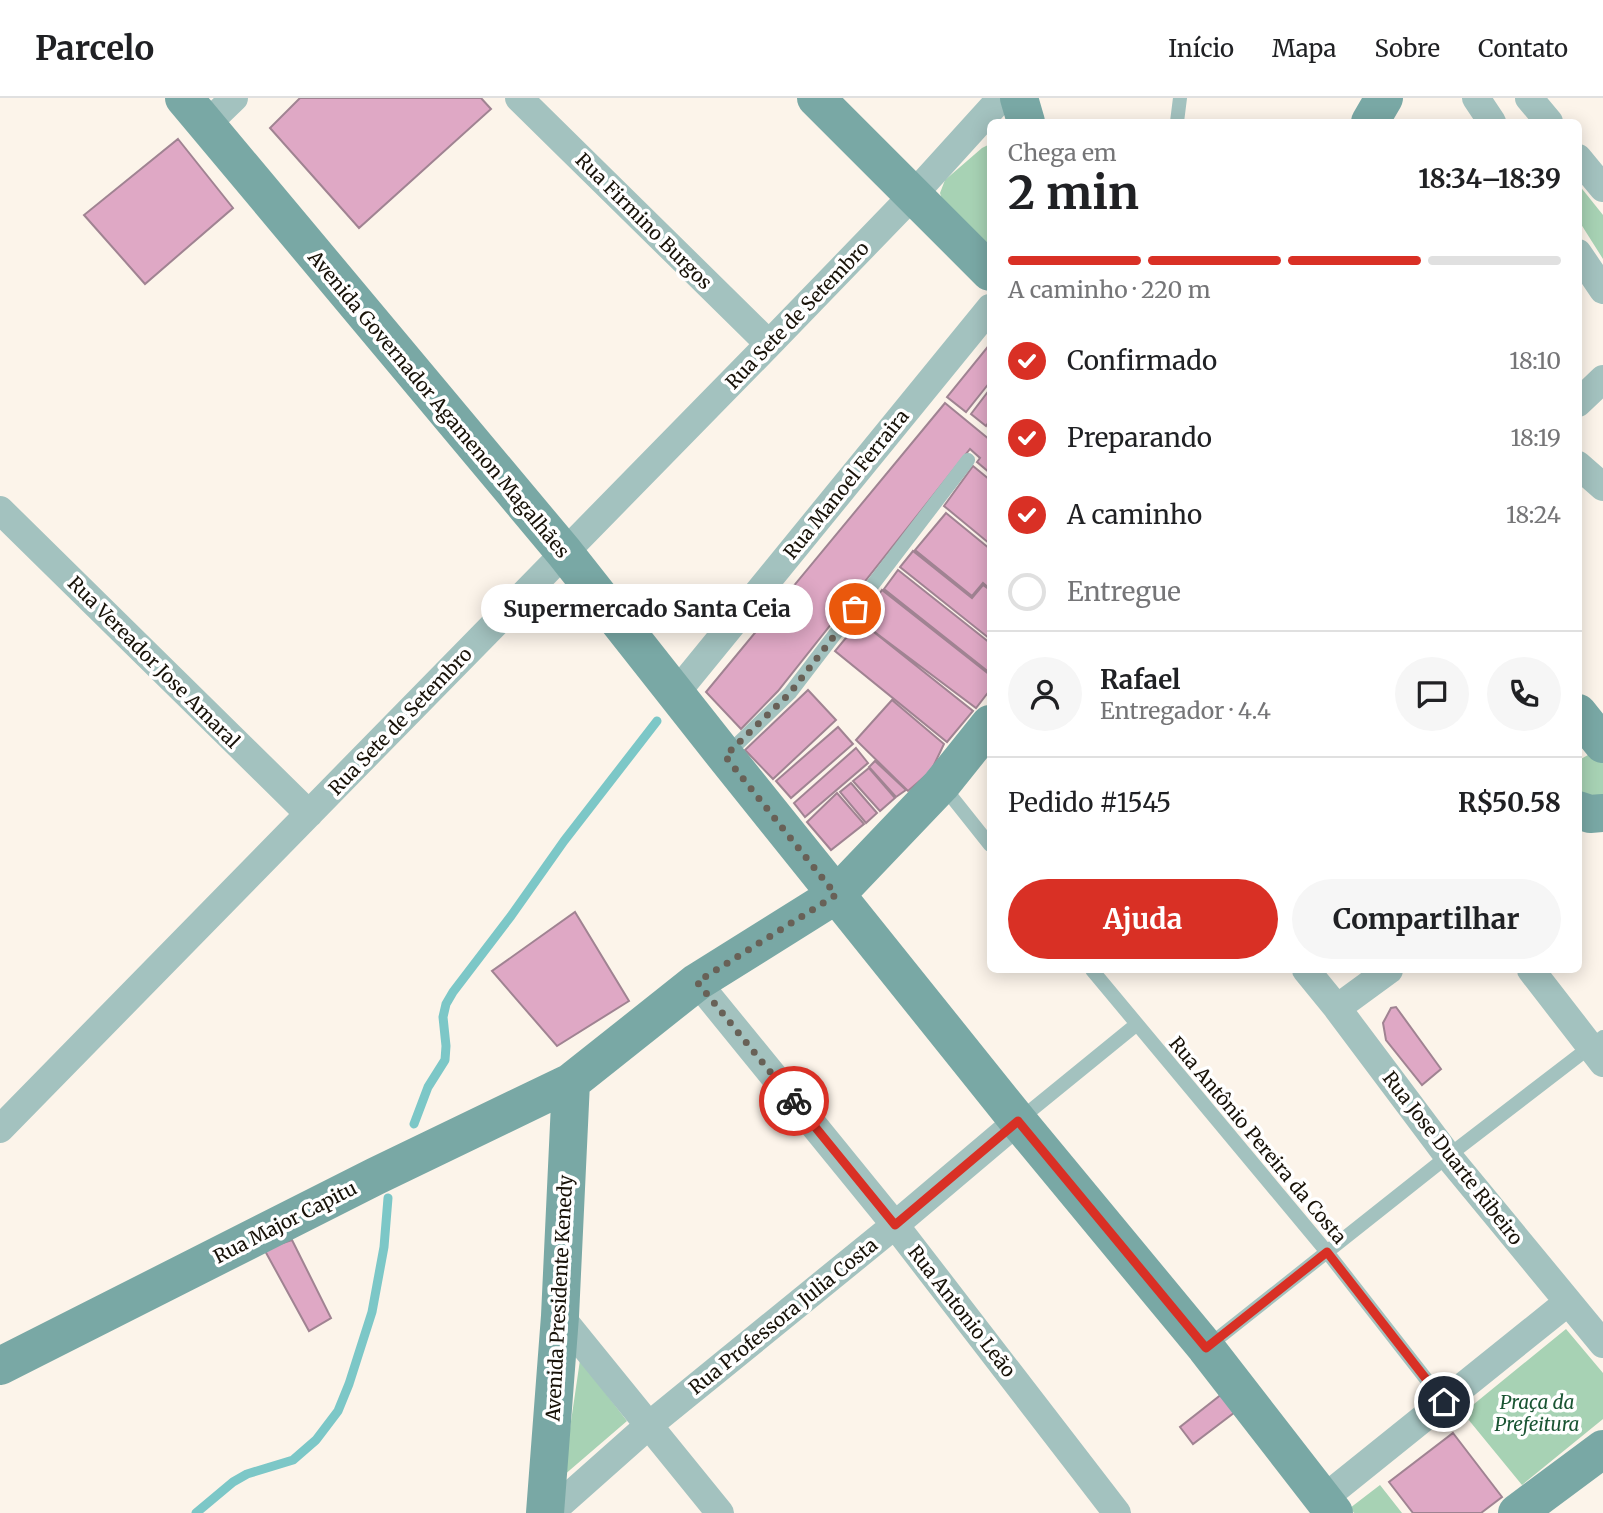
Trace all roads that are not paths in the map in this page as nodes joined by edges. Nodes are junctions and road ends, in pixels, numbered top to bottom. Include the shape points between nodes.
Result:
1 (234, 98) edge
2 (519, 98) edge
3 (816, 98) edge
4 (1001, 98) edge
5 (1019, 98) edge
6 (1180, 98) edge
7 (1384, 98) edge
8 (1476, 98) edge
9 (1529, 98) edge
10 (195, 111) edge
11 (1025, 119) edge
12 (1177, 119) edge
13 (1372, 119) edge
14 (1490, 119) edge
15 (1546, 119) edge
16 (1582, 163) edge
17 (1603, 188) edge
18 (914, 194) junction
19 (1582, 259) edge
20 (987, 269) edge
21 (1603, 290) edge
22 (987, 312) edge
23 (769, 344) junction
24 (1603, 379) edge
25 (1582, 399) edge
26 (968, 460) dead end
27 (1582, 469) edge
28 (1603, 487) edge
29 (0, 510) edge
30 (564, 552) junction
31 (676, 693) junction
32 (1582, 718) edge
33 (987, 728) edge
34 (1603, 744) edge
35 (1582, 747) edge
36 (725, 756) junction
37 (941, 785) junction
38 (309, 814) junction
39 (987, 841) edge
40 (836, 895) junction
41 (1094, 973) edge
42 (1308, 973) edge
43 (1385, 973) edge
44 (1534, 973) edge
45 (697, 982) junction
46 (1337, 1008) junction
47 (1137, 1024) junction
48 (1599, 1049) edge
49 (571, 1082) junction
50 (1018, 1121) junction
51 (0, 1129) edge
52 (1448, 1156) junction
53 (895, 1225) junction
54 (1327, 1252) junction
55 (1568, 1302) junction
56 (560, 1316) junction
57 (1603, 1344) edge
58 (1206, 1348) junction
59 (0, 1366) edge
60 (1444, 1402) junction
61 (648, 1426) junction
62 (1603, 1449) edge
63 (1320, 1508) edge
64 (548, 1513) edge
65 (720, 1513) edge
66 (1118, 1513) edge
67 (1517, 1513) edge

1 - 10 street
2 - 23 street, Rua Firmino Burgos
3 - 18 street
4 - 18 street, Rua Sete de Setembro
5 - 11 street
6 - 12 lane
7 - 13 street
8 - 14 street
9 - 15 street
10 - 30 street, Avenida Governador Agamenon Magalhães
16 - 17 street
18 - 20 street
18 - 23 street, Rua Sete de Setembro
19 - 21 street
22 - 31 street, Rua Manoel Ferraira
23 - 30 street, Rua Sete de Setembro
24 - 25 street
26 - 36 lane via 790,693
27 - 28 street
29 - 38 street, Rua Vereador Jose Amaral
30 - 31 street, Avenida Governador Agamenon Magalhães
30 - 38 street, Rua Sete de Setembro
31 - 36 street, Avenida Governador Agamenon Magalhães
32 - 34 street
33 - 37 street, Rua Major Capitu
34 - 35 street
36 - 40 street, Avenida Governador Agamenon Magalhães
37 - 39 lane
37 - 40 street, Rua Major Capitu
38 - 51 street, Rua Sete de Setembro
40 - 45 street, Rua Major Capitu
40 - 50 street, Avenida Governador Agamenon Magalhães
41 - 47 lane, Rua Antônio Pereira da Costa
42 - 46 street, Rua Jose Duarte Ribeiro
43 - 46 street
44 - 48 street
45 - 49 street, Rua Major Capitu
45 - 53 street, Rua Antonio Leão
46 - 52 street, Rua Jose Duarte Ribeiro
47 - 50 lane
47 - 54 lane, Rua Antônio Pereira da Costa
48 - 52 lane
49 - 56 street, Avenida Presidente Kenedy
49 - 59 street, Rua Major Capitu
50 - 53 street, Rua Professora Julia Costa
50 - 58 street, Avenida Governador Agamenon Magalhães
52 - 54 lane
52 - 55 street, Rua Jose Duarte Ribeiro
53 - 61 street, Rua Professora Julia Costa
53 - 66 street, Rua Antonio Leão
54 - 58 lane
54 - 60 lane, Rua Antônio Pereira da Costa
55 - 57 street, Rua Jose Duarte Ribeiro
55 - 60 street
56 - 61 street
56 - 64 street, Avenida Presidente Kenedy
58 - 63 street, Avenida Governador Agamenon Magalhães
60 - 63 street
61 - 64 street, Rua Professora Julia Costa
61 - 65 street
62 - 67 street

